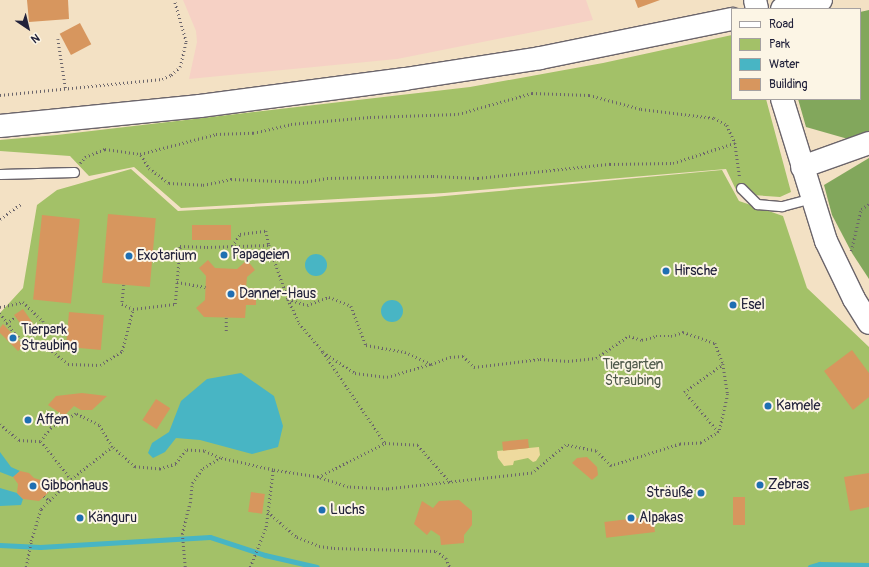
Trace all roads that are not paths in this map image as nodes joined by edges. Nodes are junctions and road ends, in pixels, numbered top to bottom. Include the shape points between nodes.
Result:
1 (821, 0) edge
2 (786, 8) edge
3 (731, 20) edge
4 (782, 100) edge
5 (0, 126) edge
6 (869, 143) edge
7 (802, 167) junction
8 (74, 172) road end
9 (0, 174) edge
10 (741, 188) road end
11 (812, 198) junction
12 (869, 323) edge

1 - 2 main road
3 - 5 main road via 540,58 405,79 200,106
4 - 7 main road
6 - 7 main road
7 - 11 main road
8 - 9 lane
10 - 11 lane via 757,204 782,206
11 - 12 main road via 826,241 854,299

